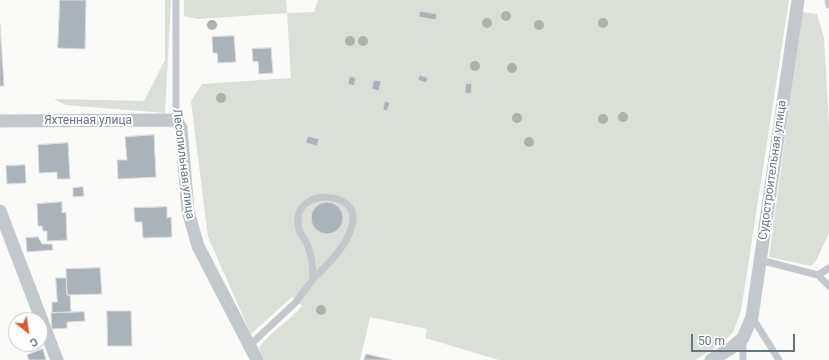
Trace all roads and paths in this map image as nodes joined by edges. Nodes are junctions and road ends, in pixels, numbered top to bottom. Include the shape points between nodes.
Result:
1 (176, 0) edge
2 (798, 0) edge
3 (828, 0) edge
4 (829, 5) edge
5 (176, 120) junction
6 (0, 121) edge
7 (0, 211) edge
8 (760, 260) junction
9 (829, 268) edge
10 (818, 275) junction
11 (313, 279) junction
12 (829, 286) edge
13 (752, 317) junction
14 (743, 338) junction
15 (250, 345) junction
16 (57, 360) edge
17 (257, 360) edge
18 (711, 360) edge
19 (742, 360) edge
20 (779, 360) edge

1 - 5 lane, Лесопильная улица
2 - 8 street, Судостроительная улица
3 - 4 lane
5 - 6 street, Яхтенная улица
5 - 15 street, Лесопильная улица via 181,128 188,210 198,246
7 - 16 street
8 - 10 lane
8 - 13 street, Судостроительная улица
9 - 10 lane
10 - 12 lane
11 - 11 lane via 312,257 299,232 298,218 305,204 323,197 333,197 350,208 353,218 345,241 335,256
11 - 15 lane via 296,302
13 - 14 street, Судостроительная улица
13 - 20 lane
14 - 18 street
14 - 19 lane
15 - 17 street, Лесопильная улица

